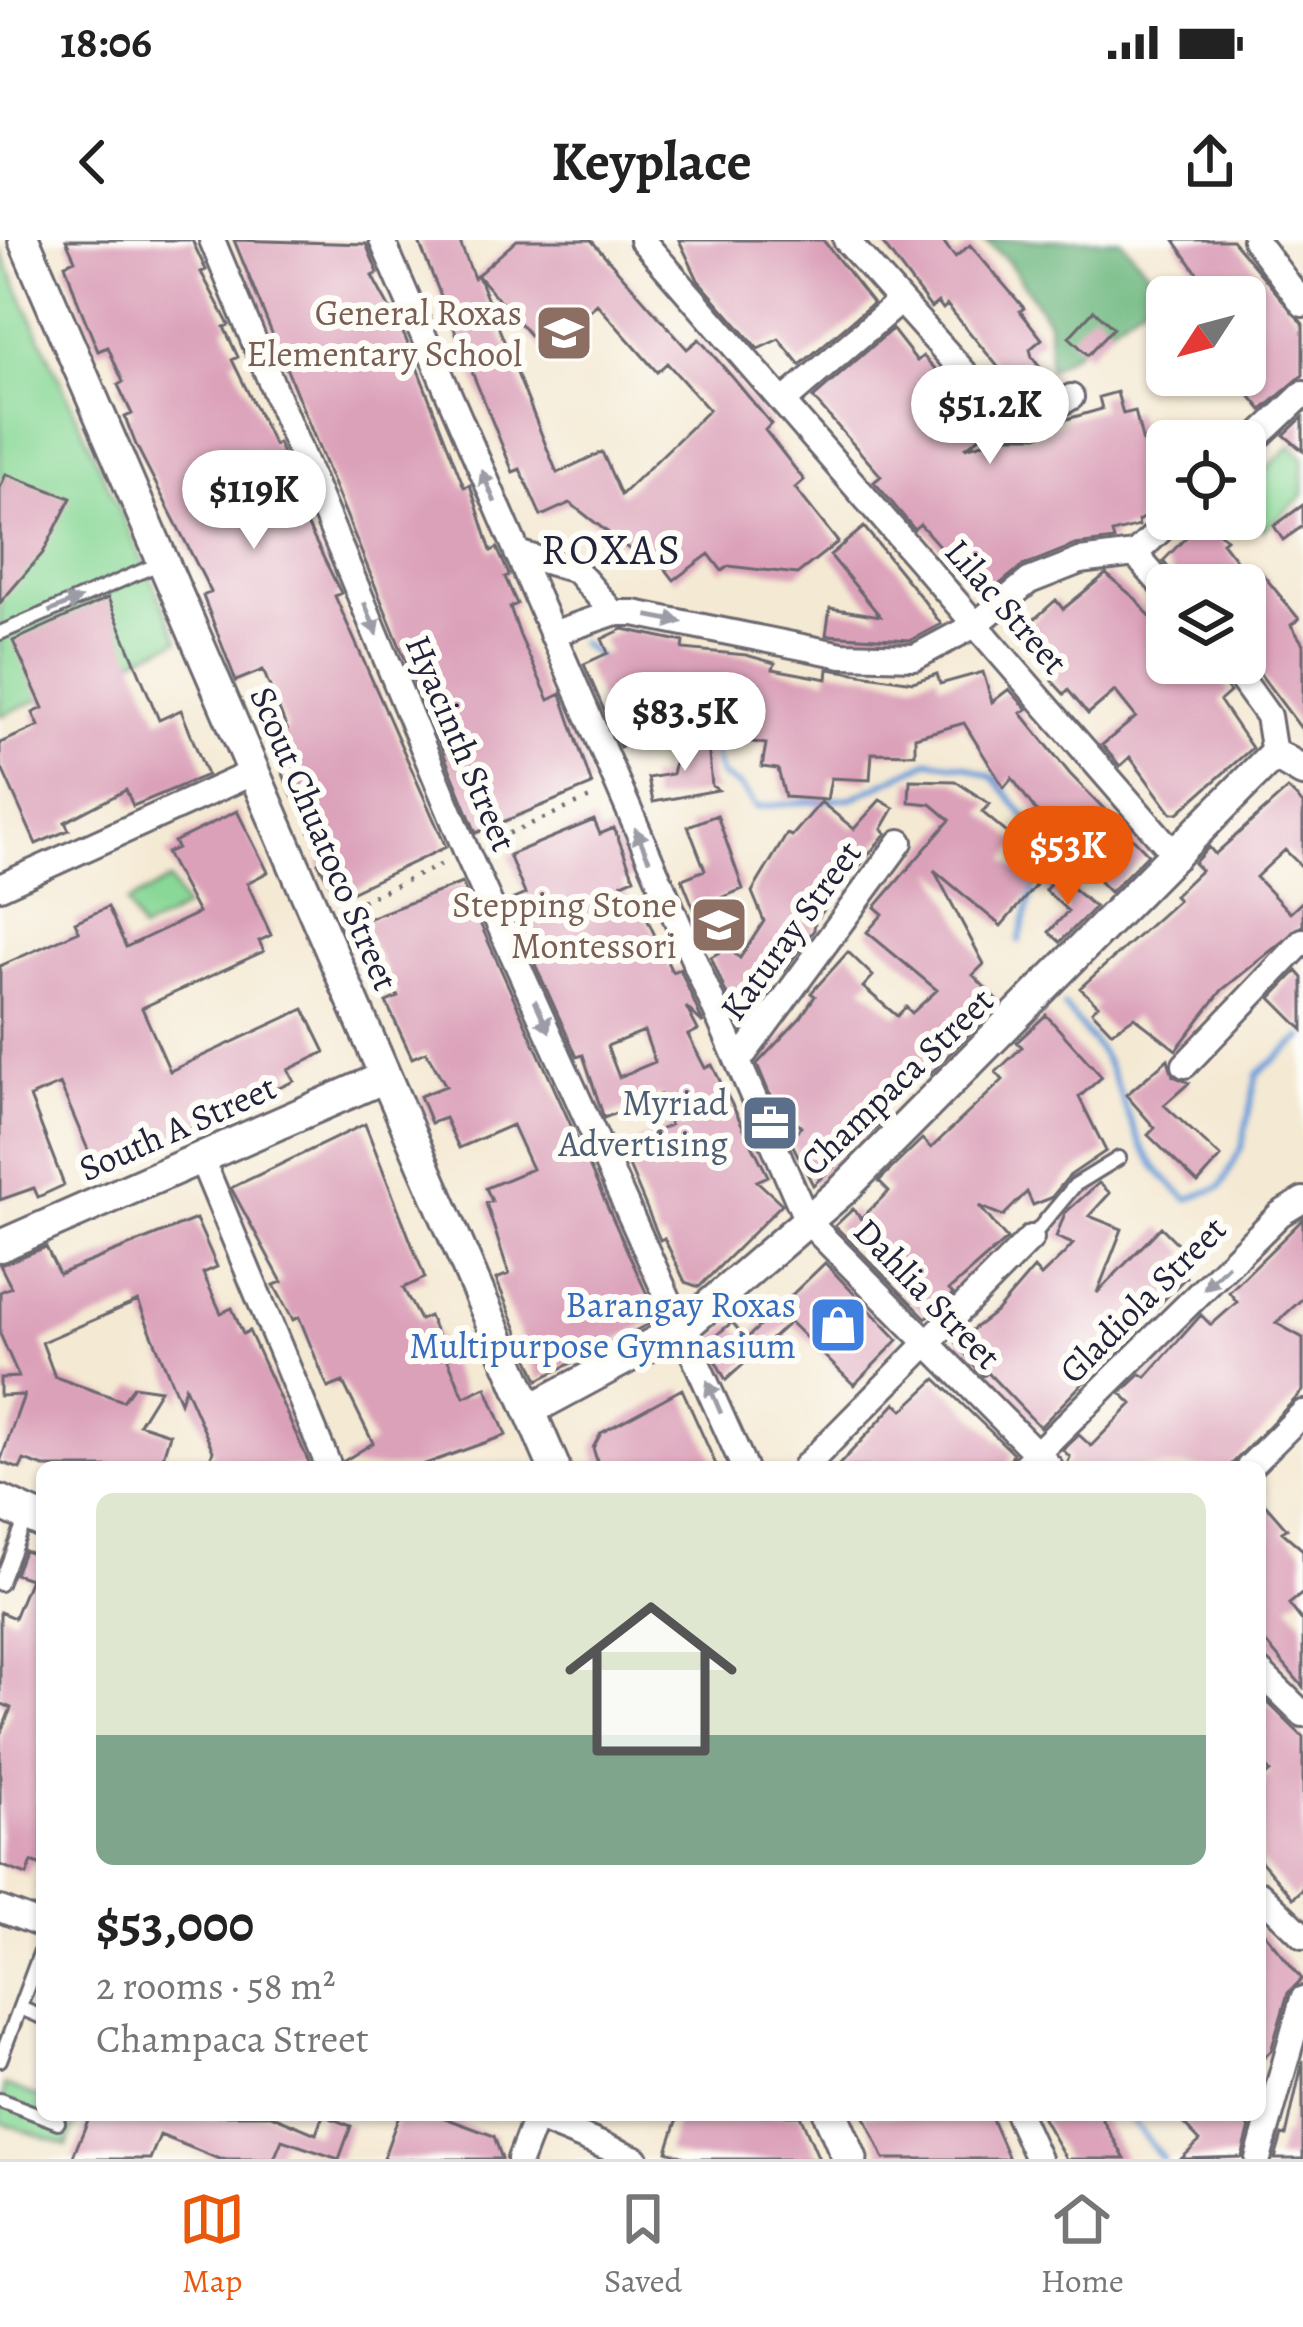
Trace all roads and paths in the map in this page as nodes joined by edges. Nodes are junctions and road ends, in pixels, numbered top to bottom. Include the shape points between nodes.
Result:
1 (24, 240) edge
2 (212, 240) edge
3 (382, 240) edge
4 (642, 240) edge
5 (846, 240) edge
6 (1255, 240) edge
7 (900, 301) junction
8 (1303, 304) edge
9 (1303, 394) edge
10 (1070, 397) dead end
11 (784, 401) junction
12 (1266, 429) edge
13 (1150, 540) edge
14 (518, 553) junction
15 (1135, 554) junction
16 (163, 562) junction
17 (1146, 567) edge
18 (613, 613) junction
19 (975, 625) junction
20 (0, 633) edge
21 (553, 634) junction
22 (1245, 684) edge
23 (1274, 754) junction
24 (1303, 771) edge
25 (254, 772) junction
26 (597, 795) dead end
27 (900, 842) dead end
28 (484, 844) dead end
29 (1177, 857) junction
30 (448, 862) dead end
31 (0, 886) edge
32 (340, 911) dead end
33 (1303, 941) edge
34 (738, 1062) junction
35 (1185, 1065) dead end
36 (386, 1077) junction
37 (1119, 1158) dead end
38 (202, 1160) junction
39 (1303, 1200) edge
40 (807, 1221) junction
41 (1031, 1238) joint
42 (0, 1246) edge
43 (684, 1327) junction
44 (926, 1343) junction
45 (530, 1411) junction
46 (1303, 1413) edge
47 (327, 1461) edge
48 (551, 1461) edge
49 (741, 1461) edge
50 (811, 1461) edge
51 (1034, 1461) edge
52 (1038, 1461) edge
53 (1256, 1461) edge
54 (23, 1513) edge
55 (0, 1584) edge
56 (1266, 1678) edge
57 (1303, 1714) edge
58 (1266, 1900) edge
59 (0, 1909) edge
60 (36, 1923) edge
61 (1303, 1936) edge
62 (36, 1964) edge
63 (1303, 1999) edge
64 (20, 2008) junction
65 (36, 2015) edge
66 (0, 2060) edge
67 (0, 2100) edge
68 (1266, 2112) edge
69 (36, 2114) edge
70 (532, 2121) edge
71 (546, 2121) edge
72 (834, 2121) edge
73 (1021, 2121) edge
74 (1264, 2121) edge
75 (520, 2159) edge
76 (636, 2159) edge
77 (850, 2159) edge
78 (1038, 2159) edge
79 (1258, 2159) edge

1 - 16 street, Scout Chuatoco Street
2 -> 43 street, Hyacinth Street via 467,853
14 -> 3 street
4 - 11 street, Lilac Street
5 - 7 street
6 - 8 street
7 - 10 street via 1006,419 1031,421
7 - 11 street
9 - 12 street
11 - 19 street, Lilac Street
13 - 15 street
14 - 18 street via 576,570
14 - 21 street
15 - 17 street
15 - 19 street via 1081,561 1029,581
20 -> 16 lane
16 - 25 street, Scout Chuatoco Street
18 -> 19 street via 885,660 915,657
18 - 21 street
19 - 29 street, Lilac Street
34 -> 21 street
22 - 23 street via 1268,716
23 - 24 street
23 - 29 street, Champaca Street
25 - 31 street
25 - 36 street, Scout Chuatoco Street
26 - 28 path
27 - 34 street, Katuray Street
29 - 40 street, Champaca Street
30 - 32 path
33 - 35 street
34 - 40 street
36 - 38 street, South A Street
36 - 45 street, Scout Chuatoco Street
37 - 41 lane via 1075,1186
38 - 42 street, South A Street
38 - 47 street
39 -> 52 street, Gladiola Street via 1280,1214
40 - 43 street, Champaca Street
40 - 44 street, Dahlia Street
41 - 44 street
43 - 45 street, Champaca Street
49 -> 43 street, Hyacinth Street
44 - 50 street
44 - 51 street, Dahlia Street
45 - 48 street, Scout Chuatoco Street
46 - 53 street
54 - 55 lane
56 - 57 street
58 - 61 street
59 - 60 street
62 - 64 lane
63 - 68 street
64 - 65 lane
64 - 66 lane
67 - 69 lane
70 - 75 street
71 - 76 street
72 - 77 main road
73 - 78 street
74 - 79 street

